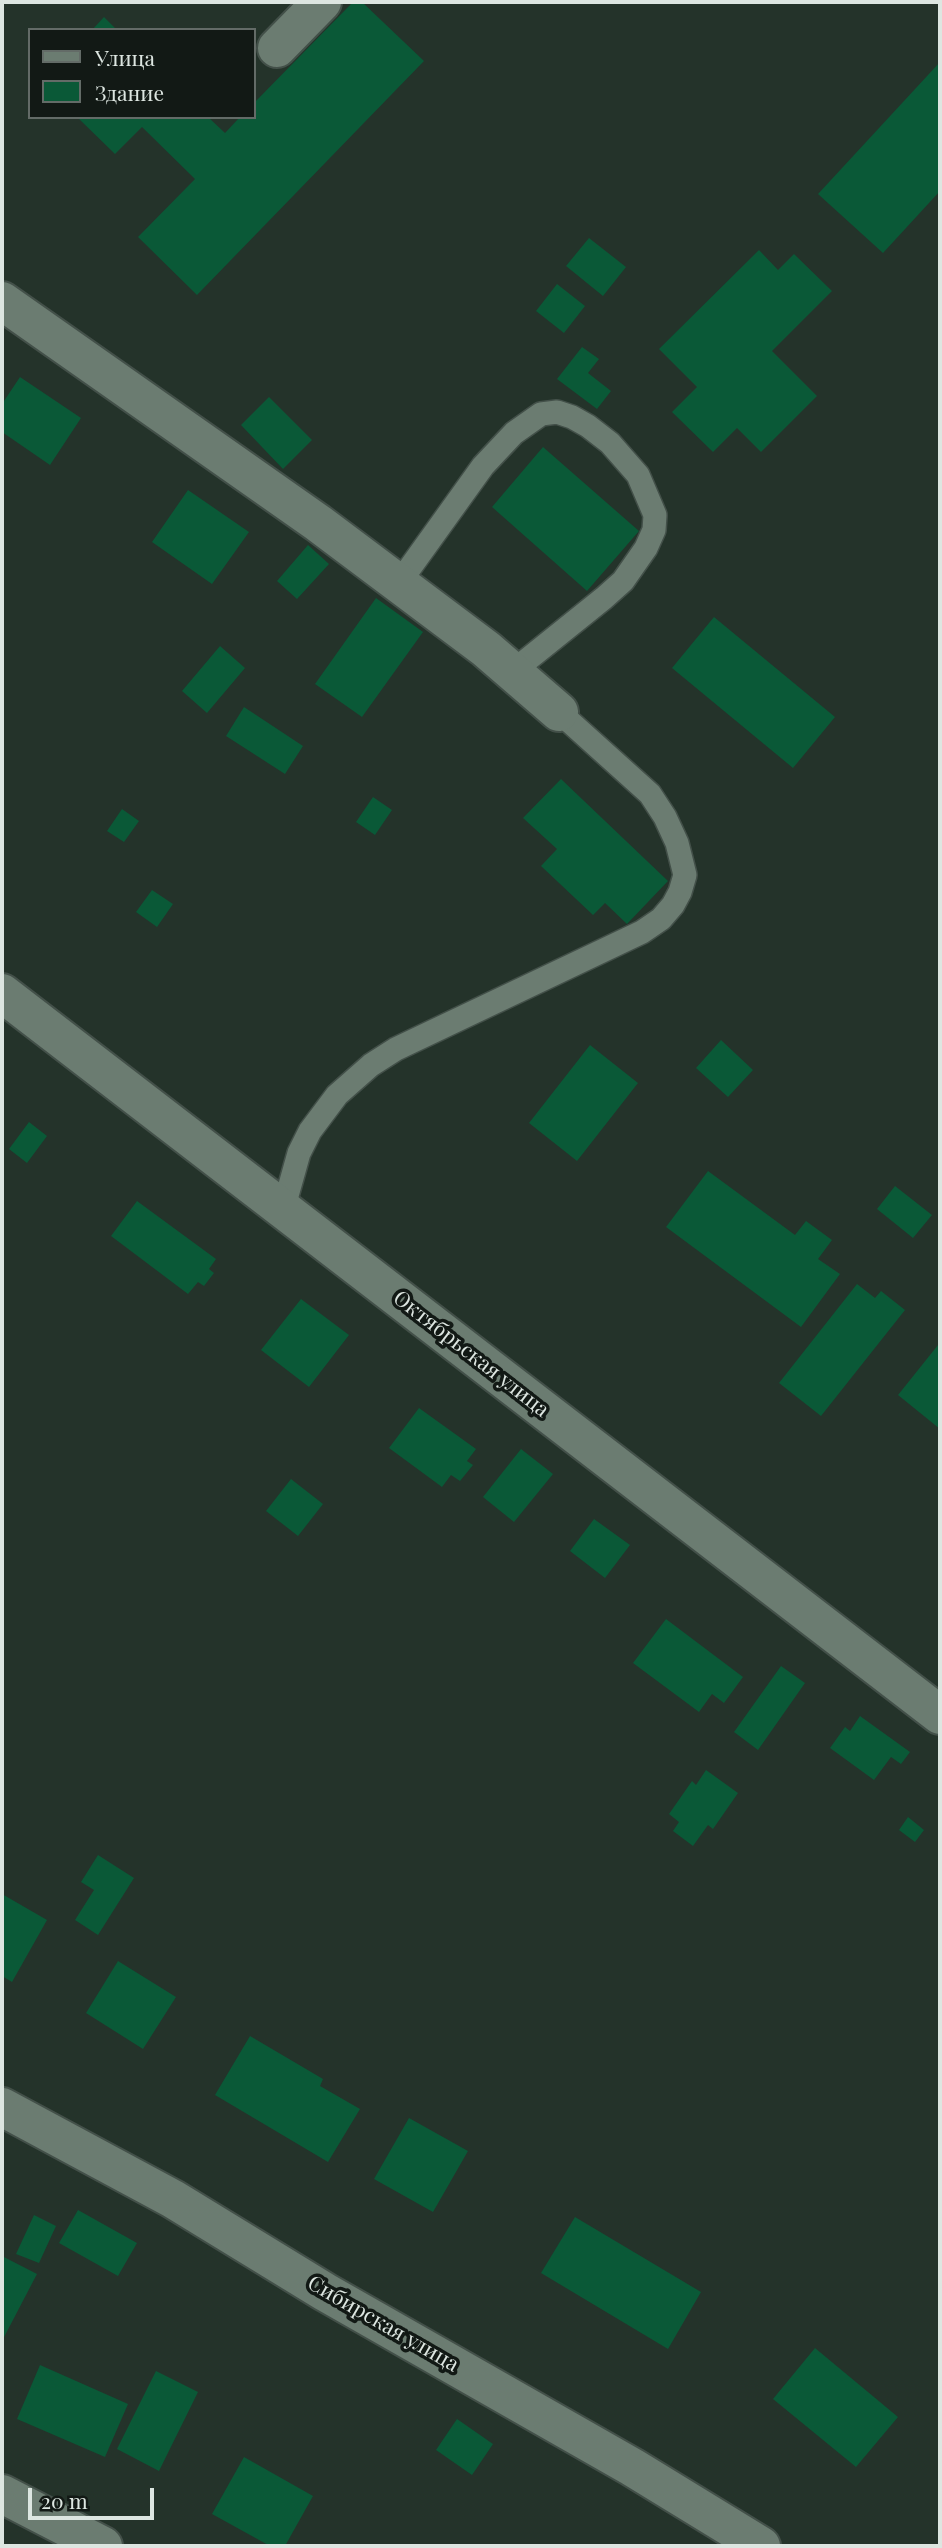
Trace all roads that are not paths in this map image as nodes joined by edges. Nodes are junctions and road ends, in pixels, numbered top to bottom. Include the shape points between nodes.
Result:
1 (322, 2) edge
2 (277, 48) dead end
3 (2, 300) edge
4 (399, 583) junction
5 (512, 672) junction
6 (559, 712) joint
7 (2, 993) edge
8 (283, 1210) junction
9 (940, 1715) edge
10 (2, 2108) edge
11 (2, 2494) edge
12 (103, 2546) edge
13 (761, 2546) edge

1 - 2 street
3 - 4 street
4 - 5 street
4 - 5 lane via 483,466 514,433 541,414 557,412 572,417 610,443 638,475 655,515 654,530 623,581
5 - 6 street
6 - 8 lane via 650,794 665,817 685,875 673,905 642,932 396,1049 362,1072 337,1095 310,1131
7 - 8 street, Октябрьская улица
8 - 9 street, Октябрьская улица
10 - 13 street, Сибирская улица via 173,2199
11 - 12 street

